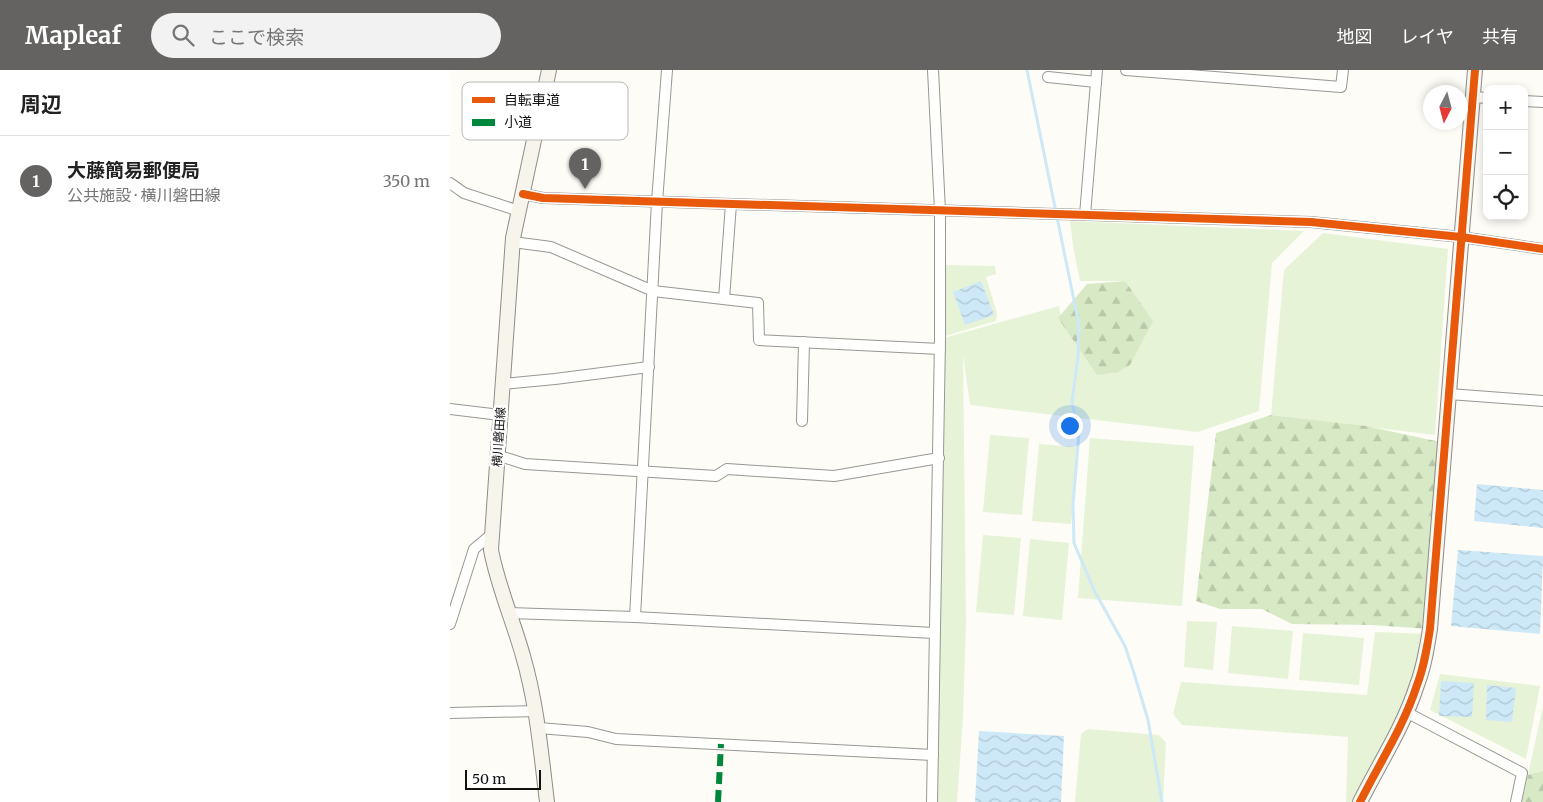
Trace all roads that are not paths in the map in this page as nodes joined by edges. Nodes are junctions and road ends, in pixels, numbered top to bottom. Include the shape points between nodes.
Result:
1 (668, 70) edge
2 (933, 70) edge
3 (1096, 70) edge
4 (1126, 70) edge
5 (1343, 70) edge
6 (1475, 70) edge
7 (1048, 77) dead end
8 (1096, 82) junction
9 (1480, 97) edge
10 (1528, 101) edge
11 (1543, 102) edge
12 (534, 140) edge
13 (450, 183) edge
14 (523, 194) junction
15 (657, 202) junction
16 (731, 204) junction
17 (519, 211) junction
18 (940, 211) junction
19 (1085, 215) junction
20 (1462, 237) junction
21 (512, 242) junction
22 (1543, 249) edge
23 (653, 291) junction
24 (724, 299) junction
25 (804, 342) junction
26 (940, 348) junction
27 (649, 367) junction
28 (502, 384) junction
29 (1449, 394) junction
30 (1543, 401) edge
31 (450, 409) edge
32 (500, 415) junction
33 (802, 421) dead end
34 (497, 455) junction
35 (939, 458) junction
36 (643, 473) junction
37 (492, 534) junction
38 (508, 613) junction
39 (635, 617) junction
40 (450, 624) edge
41 (934, 633) junction
42 (537, 711) junction
43 (1406, 712) junction
44 (450, 714) edge
45 (538, 728) junction
46 (934, 755) junction
47 (547, 802) edge
48 (932, 802) edge
49 (1360, 802) edge
50 (1516, 802) edge

1 - 15 street
2 - 18 street
3 - 8 street
4 - 5 street via 1341,87
6 - 9 main road
7 - 8 street
8 - 19 street
9 - 20 main road
10 - 11 street
12 - 14 main road, 横川磐田線
13 - 17 street via 464,193
14 - 15 street via 543,198
14 - 17 main road, 横川磐田線
15 - 16 street
15 - 23 street
16 - 18 street
16 - 24 street
17 - 21 main road, 横川磐田線
18 - 19 street
18 - 26 street
19 - 20 street via 1312,222
20 - 22 street
20 - 29 main road
21 - 23 street via 551,247
21 - 28 main road, 横川磐田線
23 - 24 street
23 - 27 street
24 - 25 street via 758,303 759,340
25 - 26 street
25 - 33 street
26 - 35 street
27 - 28 street
27 - 36 street
28 - 32 main road, 横川磐田線
29 - 30 street
29 - 43 main road via 1430,629 1420,677
31 - 32 street
32 - 34 main road, 横川磐田線
34 - 36 street via 525,464
34 - 37 main road, 横川磐田線
35 - 36 street via 834,476 727,470 716,476
35 - 41 street
36 - 39 street
37 - 38 main road, 横川磐田線 via 491,550
37 - 40 street via 474,549
38 - 39 street
38 - 42 main road, 横川磐田線
39 - 41 street
41 - 46 street
42 - 44 street
42 - 45 main road, 横川磐田線
43 - 49 main road
43 - 50 street via 1522,773
45 - 46 street via 588,732 616,739
45 - 47 main road, 横川磐田線
46 - 48 street

